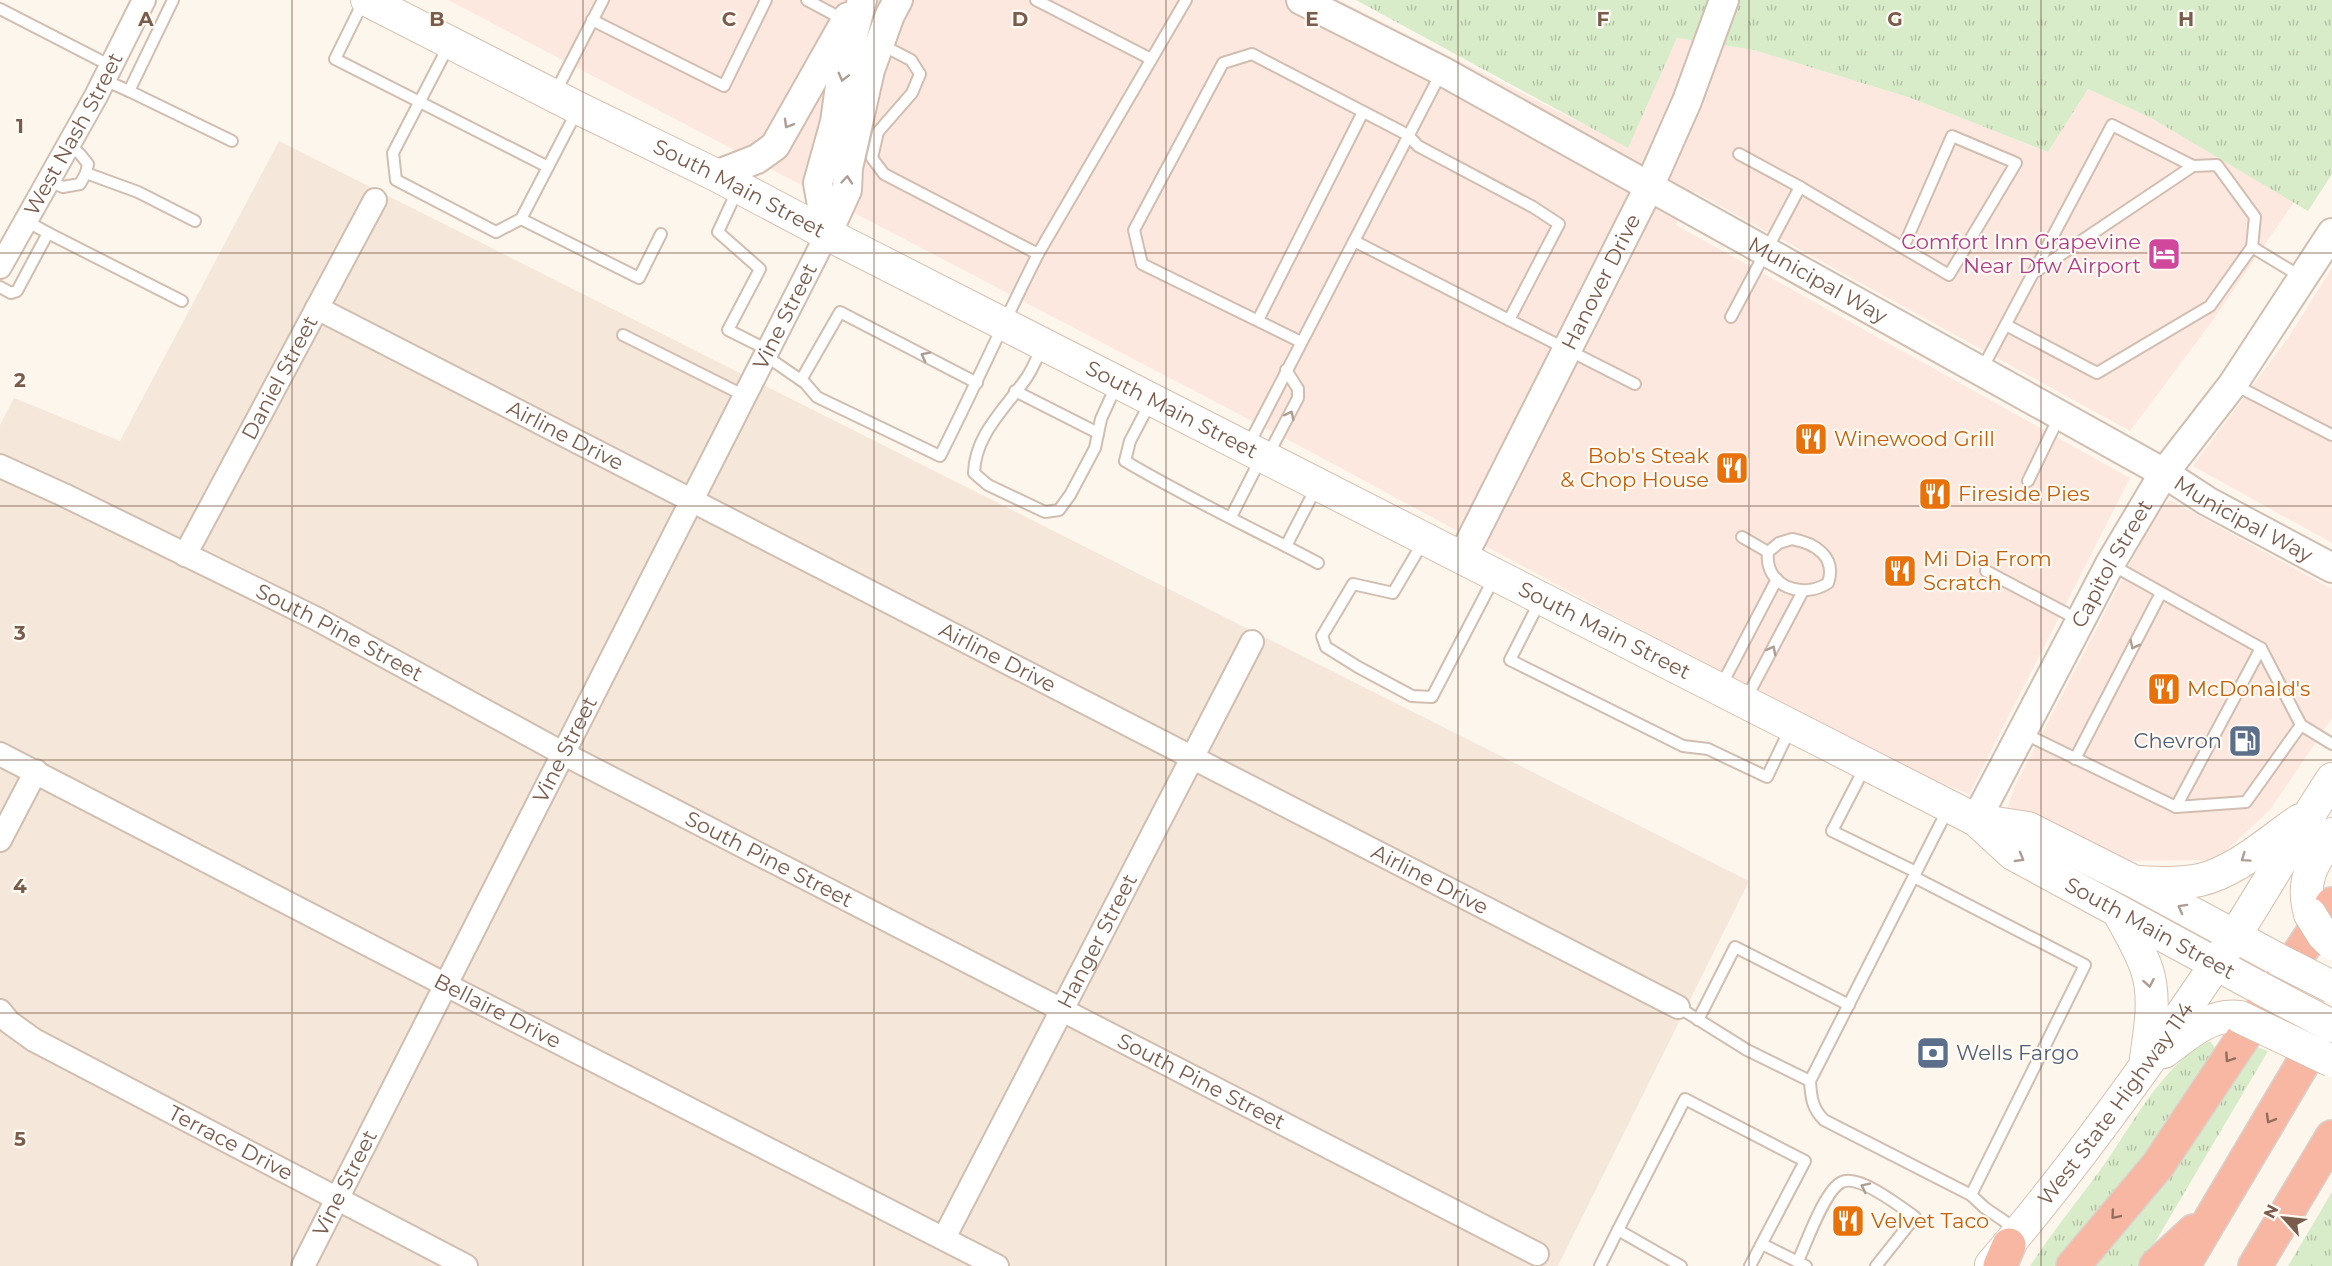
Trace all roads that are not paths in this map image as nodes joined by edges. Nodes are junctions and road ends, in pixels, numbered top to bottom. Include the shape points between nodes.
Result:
1 (144, 0) edge
2 (173, 0) edge
3 (603, 0) edge
4 (766, 0) edge
5 (807, 0) edge
6 (898, 0) edge
7 (1036, 0) edge
8 (1186, 0) edge
9 (1301, 0) edge
10 (1724, 0) edge
11 (378, 3) edge
12 (855, 7) edge
13 (0, 9) edge
14 (592, 20) junction
15 (450, 42) junction
16 (879, 43) junction
17 (1151, 58) junction
18 (1442, 71) junction
19 (107, 73) junction
20 (129, 91) junction
21 (566, 101) junction
22 (419, 103) junction
23 (1363, 112) junction
24 (1408, 135) junction
25 (232, 141) dead end
26 (69, 145) junction
27 (1739, 154) dead end
28 (2193, 166) junction
29 (548, 167) junction
30 (86, 173) junction
31 (48, 181) junction
32 (728, 181) junction
33 (1649, 187) junction
34 (1800, 187) junction
35 (375, 200) dead end
36 (521, 219) junction
37 (26, 221) junction
38 (195, 221) dead end
39 (48, 233) junction
40 (661, 234) dead end
41 (827, 234) junction
42 (1354, 241) junction
43 (2329, 245) edge
44 (2252, 247) junction
45 (1903, 248) junction
46 (1764, 251) junction
47 (1038, 254) junction
48 (0, 267) edge
49 (2032, 274) junction
50 (2303, 278) junction
51 (0, 287) edge
52 (182, 301) dead end
53 (317, 308) junction
54 (1731, 317) dead end
55 (1258, 320) junction
56 (1509, 320) junction
57 (1002, 324) junction
58 (2006, 325) junction
59 (623, 335) dead end
60 (1301, 342) junction
61 (1044, 345) junction
62 (1568, 350) junction
63 (767, 353) junction
64 (1286, 370) junction
65 (1980, 371) junction
66 (801, 380) junction
67 (977, 383) junction
68 (1118, 383) junction
69 (1635, 384) dead end
70 (2234, 384) junction
71 (1015, 392) junction
72 (745, 396) junction
73 (1151, 400) junction
74 (2060, 415) junction
75 (1098, 433) junction
76 (2332, 435) edge
77 (1258, 454) junction
78 (0, 466) edge
79 (2164, 473) junction
80 (2028, 481) dead end
81 (1318, 484) junction
82 (692, 501) junction
83 (1231, 517) junction
84 (1742, 537) dead end
85 (1425, 539) junction
86 (1286, 546) junction
87 (1768, 552) junction
88 (186, 555) junction
89 (1462, 558) junction
90 (1318, 563) dead end
91 (2110, 564) junction
92 (2332, 568) edge
93 (1986, 571) dead end
94 (1495, 575) junction
95 (1777, 579) junction
96 (1803, 591) junction
97 (2161, 593) junction
98 (1541, 598) junction
99 (2079, 620) junction
100 (1252, 642) dead end
101 (2260, 648) junction
102 (1732, 696) junction
103 (2301, 725) junction
104 (1792, 726) junction
105 (2023, 733) junction
106 (2332, 744) edge
107 (0, 754) edge
108 (564, 754) junction
109 (1193, 758) junction
110 (2075, 759) junction
111 (1867, 764) junction
112 (36, 771) junction
113 (2332, 779) edge
114 (2176, 807) junction
115 (1962, 813) junction
116 (2321, 823) edge
117 (0, 840) edge
118 (1915, 874) junction
119 (2135, 882) junction
120 (2321, 909) edge
121 (2118, 911) junction
122 (2234, 937) junction
123 (2332, 944) edge
124 (2214, 965) junction
125 (446, 985) junction
126 (2332, 987) edge
127 (1849, 1005) junction
128 (1678, 1007) joint
129 (0, 1011) edge
130 (1062, 1011) junction
131 (2332, 1014) edge
132 (1698, 1020) junction
133 (2332, 1026) edge
134 (2332, 1061) edge
135 (2146, 1064) junction
136 (1810, 1081) junction
137 (2332, 1137) edge
138 (1971, 1195) junction
139 (337, 1199) junction
140 (2218, 1209) junction
141 (1618, 1230) junction
142 (944, 1238) junction
143 (1762, 1244) junction
144 (2005, 1252) edge
145 (1537, 1254) dead end
146 (1802, 1264) edge
147 (303, 1266) edge
148 (466, 1266) edge
149 (997, 1266) edge
150 (1600, 1266) edge
151 (1681, 1266) edge
152 (1750, 1266) edge
153 (1876, 1266) edge
154 (2073, 1266) edge
155 (2156, 1266) edge
156 (2183, 1266) edge
157 (2255, 1266) edge

1 - 19 street, West Nash Street
2 - 20 lane
3 - 14 lane
4 - 14 lane via 724,86
5 - 12 lane
6 - 16 street, Vine Street
7 - 17 lane
8 - 17 lane
9 - 18 street, Municipal Way
10 - 33 street, Hanover Drive
11 - 15 main road, South Main Street
11 - 22 lane via 335,59
12 -> 32 street via 775,146
12 -> 41 street via 835,122 818,183
13 - 19 lane
14 - 21 lane
15 - 21 main road, South Main Street
15 - 22 lane
41 -> 16 street, Vine Street via 847,190 860,108
16 - 47 lane via 910,60 920,74 912,93 878,132 872,158 884,174
17 - 47 lane
18 - 24 lane
18 - 33 street, Municipal Way
19 - 20 lane
19 - 26 street, West Nash Street
20 - 25 lane
21 - 29 lane
21 - 32 main road, South Main Street
22 - 29 lane
22 - 36 lane via 393,153 396,180 496,232
23 - 24 lane
23 - 55 lane
23 - 55 lane via 1252,54 1223,63 1134,230 1142,264
24 - 42 lane
24 - 56 lane via 1418,146 1559,224
26 - 30 lane via 88,164
26 - 31 street, West Nash Street
27 - 34 lane
28 - 44 lane via 2217,165 2255,217
28 - 49 lane
28 - 49 lane via 2112,125
29 - 36 lane
30 - 31 lane via 80,184 72,187
30 - 38 lane via 138,192
31 - 37 street, West Nash Street
32 - 41 main road, South Main Street
32 - 63 lane via 718,232 760,269 728,330
33 - 46 street, Municipal Way
33 - 62 street, Hanover Drive
34 - 45 lane
34 - 46 lane
35 - 53 street, Daniel Street
36 - 40 lane via 639,278
37 - 39 lane
37 - 48 street, West Nash Street
39 - 51 lane via 17,291 11,293
39 - 52 lane
41 - 57 main road, South Main Street
41 - 63 street, Vine Street
42 - 56 lane
42 - 60 lane
43 - 50 street, Capitol Street
44 - 50 lane
44 - 58 lane via 2210,306 2097,373
45 - 45 lane via 1949,275 2016,162 1952,136
46 - 54 lane
46 - 65 street, Municipal Way
47 - 57 lane
49 - 58 lane
50 - 70 street, Capitol Street
53 - 82 street, Airline Drive
53 - 88 street, Daniel Street
55 - 60 lane
56 - 62 lane
57 - 61 main road, South Main Street
57 - 67 lane
58 - 65 lane
59 - 72 lane
60 - 64 lane
61 - 68 main road, South Main Street
61 - 71 lane
62 - 69 lane
62 - 89 street, Hanover Drive
63 - 66 lane
63 - 72 street, Vine Street
64 - 77 lane
77 -> 64 lane via 1298,398 1298,389
65 - 74 street, Municipal Way
67 -> 66 lane via 840,312
66 - 67 lane via 817,396 940,456
68 - 73 main road, South Main Street
68 - 75 lane
70 - 76 lane
70 - 79 street, Capitol Street
71 - 75 lane
71 - 75 lane via 990,425 974,456 974,473 988,485 1045,512 1059,510 1095,448
72 - 82 street, Vine Street
73 - 77 main road, South Main Street
73 - 83 lane via 1130,441 1125,461
74 - 79 street, Municipal Way
74 - 80 lane
77 - 81 main road, South Main Street
77 - 83 lane
78 - 88 street, South Pine Street
79 - 91 street, Capitol Street
79 - 92 street, Municipal Way via 2207,501
81 - 85 main road, South Main Street
81 - 86 lane
82 - 108 street, Vine Street
82 - 109 street, Airline Drive
83 - 86 lane
84 - 87 lane
85 - 89 main road, South Main Street
85 - 94 lane via 1393,593 1353,584 1322,636 1326,647 1412,696 1432,697
86 - 90 lane
87 - 95 lane via 1769,566
87 - 96 lane via 1792,539 1811,545 1827,558 1831,571 1828,584
88 - 108 street, South Pine Street via 317,619
89 - 94 main road, South Main Street
91 - 97 lane
91 - 99 street, Capitol Street
93 - 99 lane
94 - 98 main road, South Main Street
95 - 96 lane via 1789,588
95 - 102 lane
102 -> 96 lane
97 - 101 lane
97 -> 110 lane
98 - 102 main road, South Main Street
98 - 104 lane via 1510,660 1683,746 1708,749 1767,777
99 - 105 street, Capitol Street
100 - 109 street, Hanger Street
101 - 103 lane
101 - 114 lane
102 - 104 main road, South Main Street
103 - 106 lane
103 - 114 lane via 2246,802
104 - 111 main road, South Main Street
105 - 110 lane
105 - 115 street, Capitol Street
107 - 112 street, Bellaire Drive
108 - 125 street, Vine Street
108 - 130 street, South Pine Street
109 - 128 street, Airline Drive
109 - 130 street, Hanger Street
110 - 114 lane
111 - 115 main road, South Main Street
111 - 118 lane via 1832,831
112 - 117 street
112 - 125 street, Bellaire Drive
113 - 116 main road
115 - 118 lane
115 - 119 main road, South Main Street via 2028,828
115 -> 121 main road, South Main Street via 2013,854
116 -> 119 main road via 2216,874 2185,882
116 - 120 main road via 2305,889
116 - 122 main road, West State Highway 114
118 - 127 lane
118 - 138 lane via 2085,965
122 -> 119 main road, South Main Street
120 - 123 main road, bridge via 2323,934
120 -> 154 highway via 2158,1165
121 - 124 main road, South Main Street
121 -> 135 main road via 2151,986
122 - 124 main road, West State Highway 114
122 - 126 main road, South Main Street, bridge
124 - 133 main road, South Main Street, bridge
124 - 135 main road, West State Highway 114
125 - 139 street, Vine Street
125 - 142 street, Bellaire Drive
127 - 132 lane via 1735,947
127 - 136 lane
128 - 132 lane
129 - 139 street, Terrace Drive via 34,1040
130 - 142 street, Hanger Street
130 - 145 street, South Pine Street
131 -> 140 highway
132 - 136 lane
134 - 135 main road, bridge via 2231,1016 2209,1021
135 - 144 main road, West State Highway 114
136 - 138 lane via 1811,1099 1824,1120
137 - 157 highway
138 - 144 lane via 1986,1208
139 - 147 street, Vine Street
139 - 148 street, Terrace Drive
140 - 155 highway
140 - 156 highway
141 - 143 lane via 1685,1099 1805,1161
141 - 150 lane
141 - 151 lane
142 - 149 street, Bellaire Drive
143 - 146 lane
143 - 152 lane
153 -> 146 lane via 1915,1217 1891,1199 1853,1181 1842,1182 1831,1191

